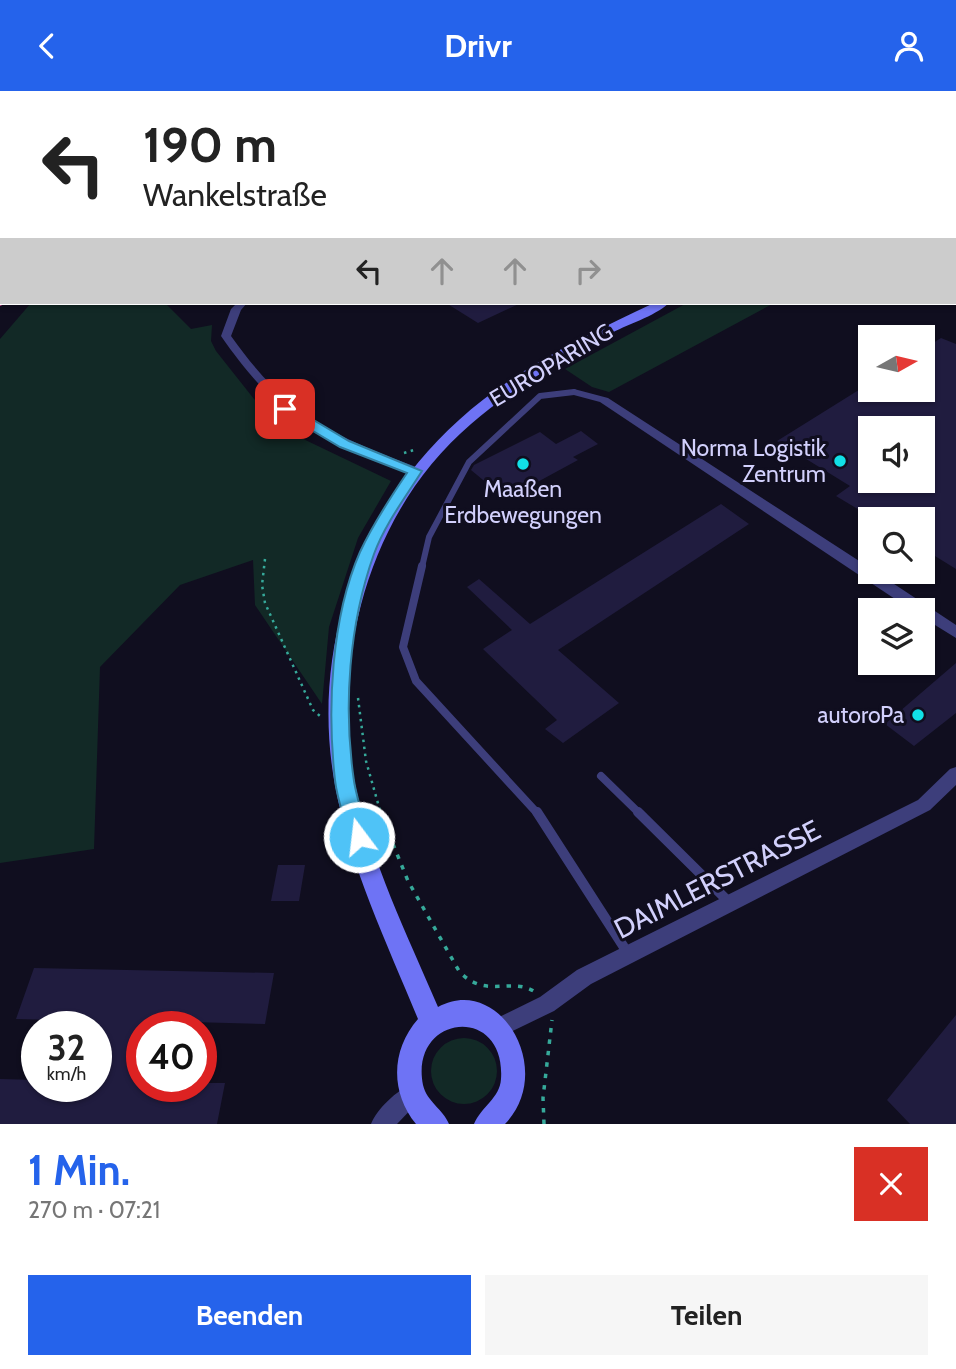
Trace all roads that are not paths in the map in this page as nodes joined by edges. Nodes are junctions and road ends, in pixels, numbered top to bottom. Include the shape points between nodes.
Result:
1 (240, 305) edge
2 (659, 305) edge
3 (574, 392) joint
4 (415, 471) junction
5 (956, 632) edge
6 (956, 774) edge
7 (601, 776) dead end
8 (732, 904) junction
9 (629, 955) junction
10 (432, 1023) junction
11 (498, 1028) junction
12 (412, 1094) junction
13 (428, 1122) edge
14 (382, 1124) edge
15 (489, 1124) edge

1 - 4 street via 226,336 285,409 345,444
2 - 4 street, EUROPARING via 513,383 472,413
3 - 5 street via 604,400
3 - 9 lane via 540,396 469,463 429,537 403,647 416,681 532,805
4 - 10 street, EUROPARING via 384,518 356,584 341,667 340,730 354,822
6 - 8 street, DAIMLERSTRASSE via 924,805
7 - 8 lane
8 - 9 street, DAIMLERSTRASSE
9 - 11 street, DAIMLERSTRASSE
10 - 11 street via 466,1013
10 - 12 street via 411,1055 408,1078
11 - 15 street via 511,1050 515,1077 503,1111
12 - 13 street
12 - 14 street

